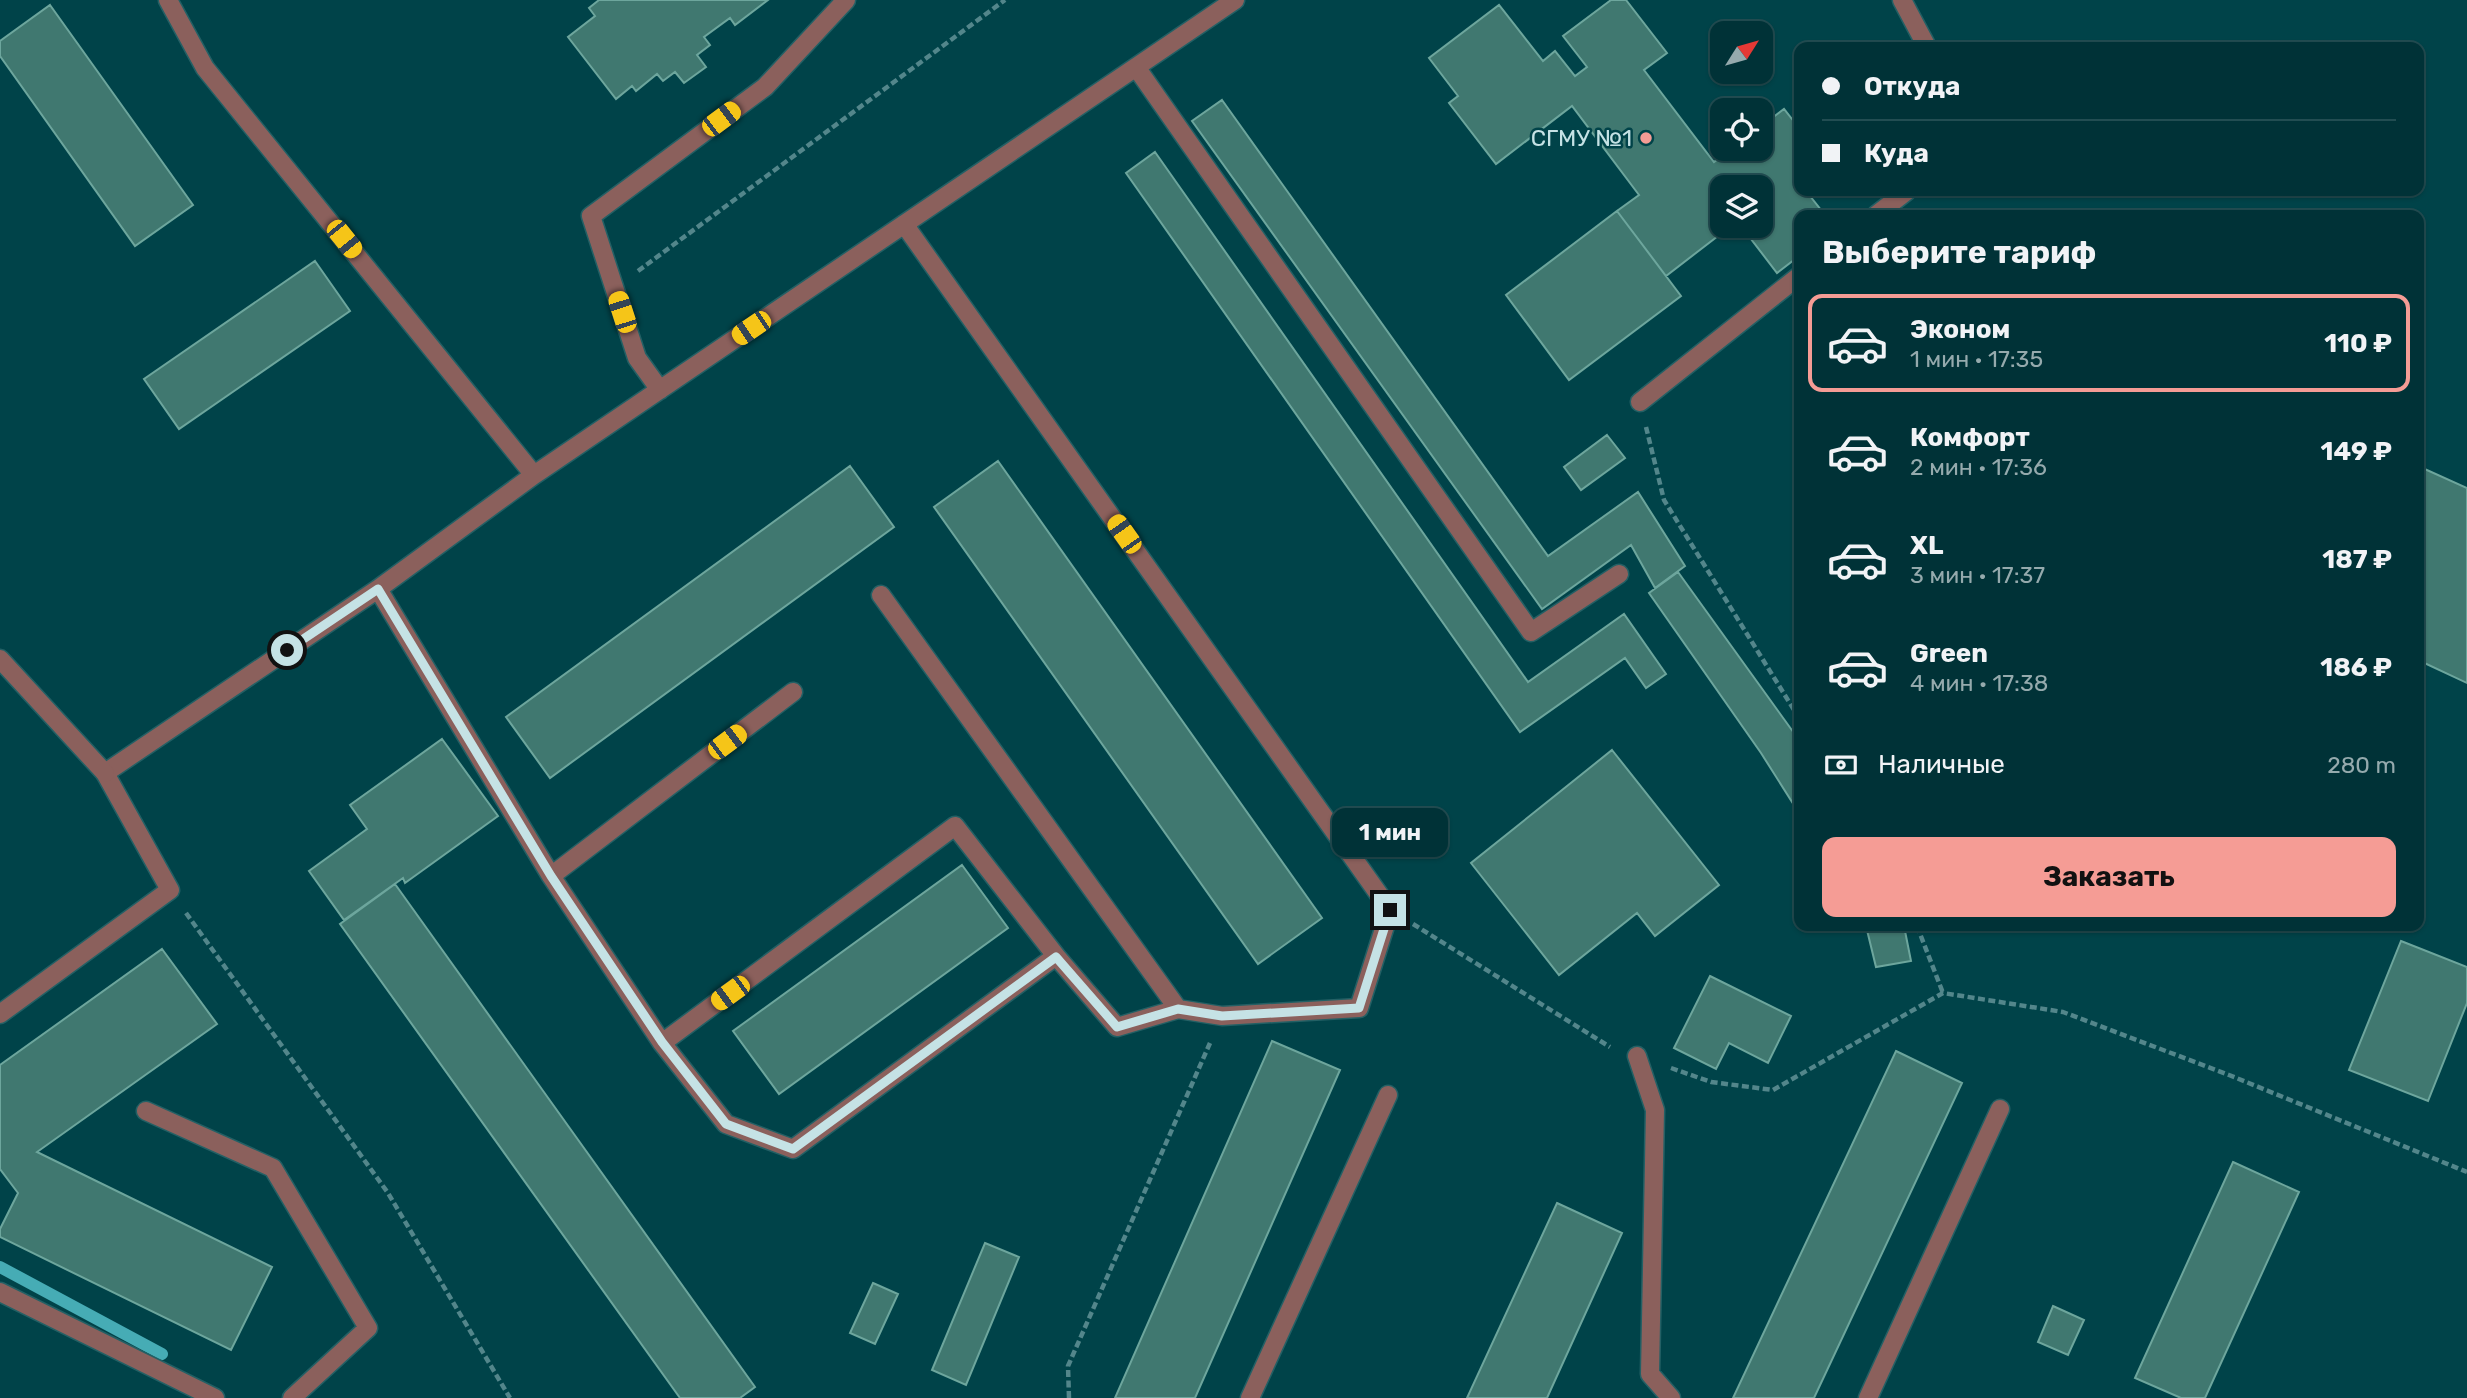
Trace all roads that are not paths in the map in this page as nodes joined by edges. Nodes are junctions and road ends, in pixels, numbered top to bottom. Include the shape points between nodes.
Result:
1 (168, 0) edge
2 (846, 0) edge
3 (1235, 0) edge
4 (1902, 0) edge
5 (1924, 42) edge
6 (1136, 67) junction
7 (1901, 196) edge
8 (1882, 210) edge
9 (904, 224) junction
10 (1794, 280) edge
11 (660, 390) junction
12 (1640, 402) road end
13 (534, 475) junction
14 (1619, 574) dead end
15 (378, 589) junction
16 (881, 595) dead end
17 (0, 659) edge
18 (793, 692) dead end
19 (105, 773) junction
20 (551, 876) junction
21 (1056, 957) junction
22 (1178, 1009) junction
23 (0, 1014) edge
24 (662, 1042) junction
25 (1636, 1056) road end
26 (1388, 1095) dead end
27 (2000, 1109) dead end
28 (146, 1111) dead end
29 (0, 1292) edge
30 (215, 1398) edge
31 (292, 1398) edge
32 (1250, 1398) edge
33 (1671, 1398) edge
34 (1868, 1398) edge

1 - 13 street via 205,68
2 - 11 street via 765,87 592,216 637,358
3 - 6 street
4 - 5 street
6 - 9 street
6 - 14 street via 1531,632
7 - 8 street
9 - 11 street
9 - 22 street via 1390,910 1359,1008 1222,1016
10 - 12 street
11 - 13 street
13 - 15 street
15 - 19 street
15 - 20 street
16 - 22 street
17 - 19 street
18 - 20 street
19 - 23 street via 170,890
20 - 24 street
21 - 22 street via 1117,1027
21 - 24 street via 793,1149 726,1124
21 - 24 street via 955,827
25 - 33 street via 1655,1110 1650,1374
26 - 32 street
27 - 34 street
28 - 31 street via 273,1168 368,1328
29 - 30 street

